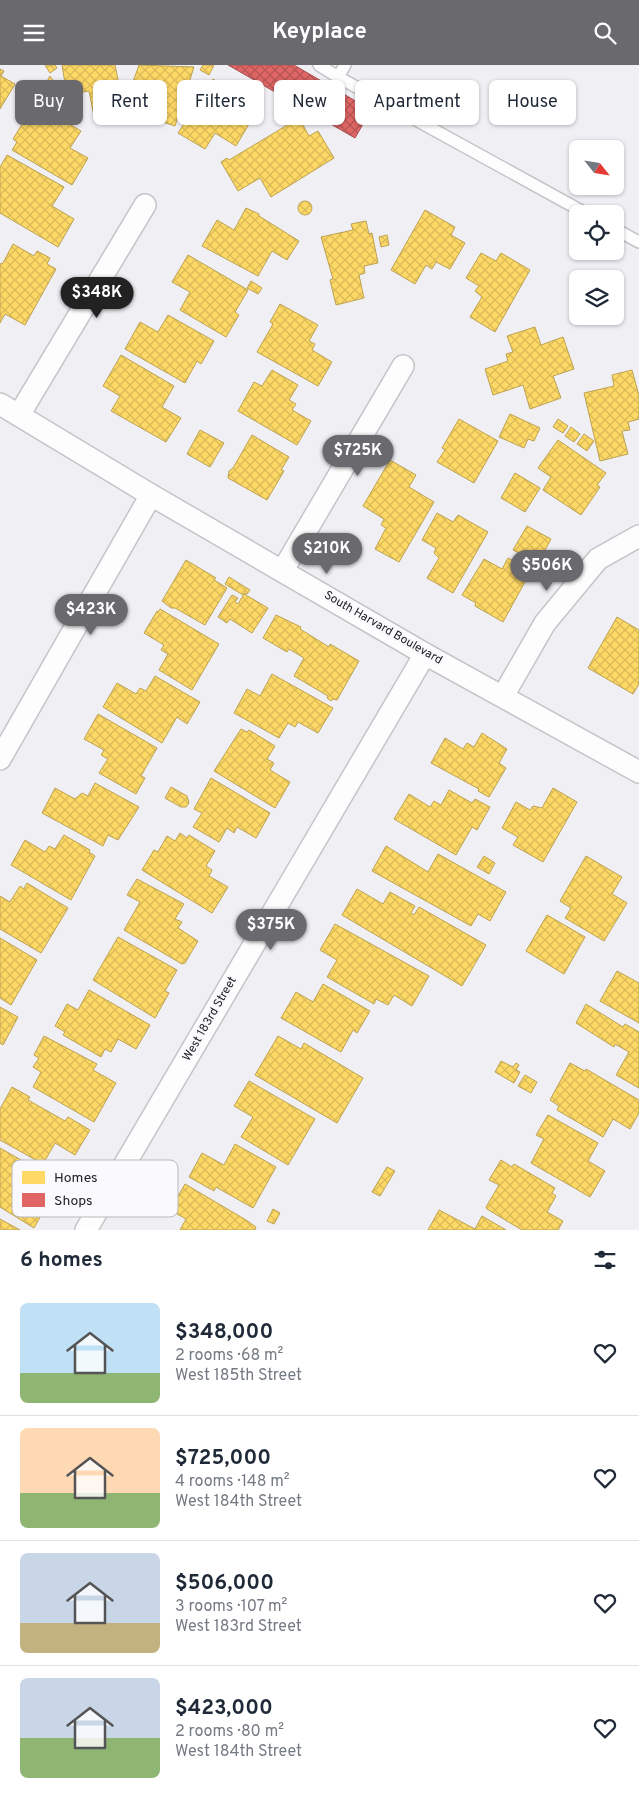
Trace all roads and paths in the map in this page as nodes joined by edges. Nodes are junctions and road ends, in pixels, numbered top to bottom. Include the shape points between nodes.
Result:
1 (319, 65) edge
2 (345, 65) edge
3 (338, 77) junction
4 (145, 205) dead end
5 (571, 205) edge
6 (624, 234) edge
7 (639, 242) edge
8 (403, 366) dead end
9 (0, 404) edge
10 (19, 415) junction
11 (151, 495) junction
12 (639, 536) edge
13 (283, 570) junction
14 (425, 654) junction
15 (503, 696) junction
16 (0, 759) edge
17 (639, 772) edge
18 (127, 1160) edge
19 (94, 1217) edge
20 (86, 1230) edge

1 - 3 lane
2 - 3 lane
3 - 5 lane
4 - 10 street
6 - 7 lane
8 - 13 street
9 - 10 street, South Harvard Boulevard
10 - 11 street, South Harvard Boulevard
11 - 13 street, South Harvard Boulevard
11 - 16 street
12 - 15 street via 598,559 545,623
13 - 14 street, South Harvard Boulevard
14 - 15 street, South Harvard Boulevard
14 - 18 street, West 183rd Street
15 - 17 street, South Harvard Boulevard
19 - 20 street, West 183rd Street

